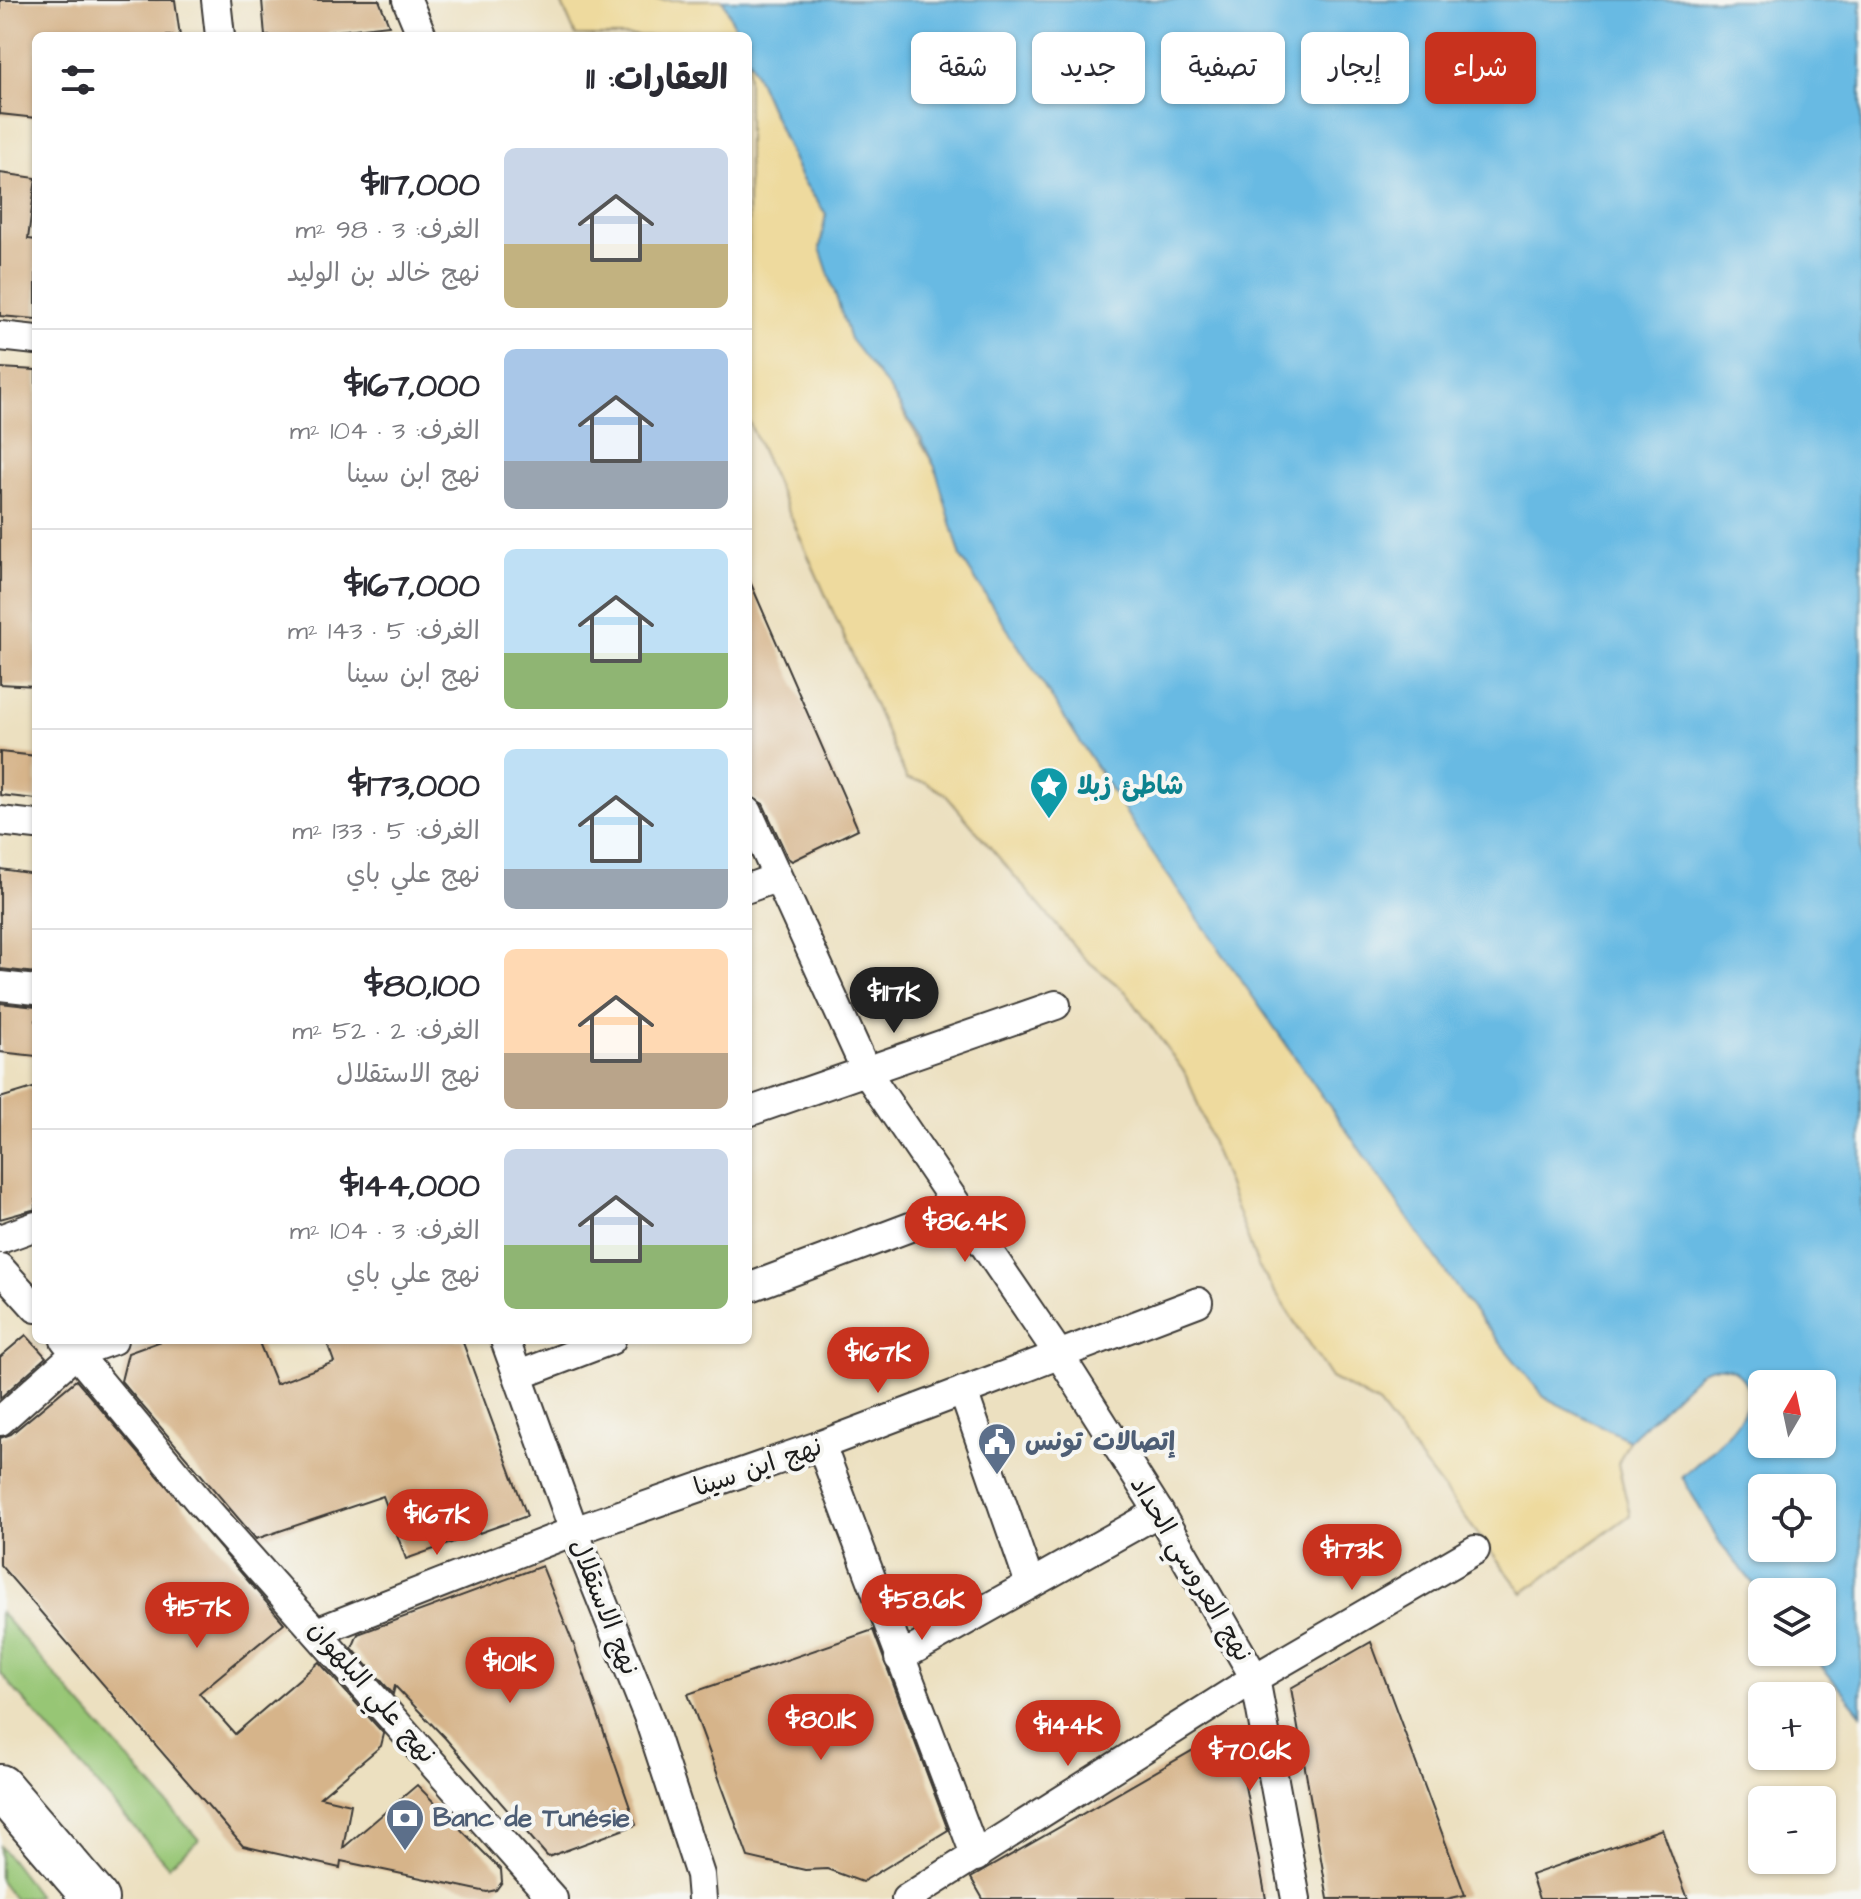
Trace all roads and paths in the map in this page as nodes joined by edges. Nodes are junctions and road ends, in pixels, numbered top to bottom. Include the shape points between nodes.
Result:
1 (216, 0) edge
2 (407, 0) edge
3 (220, 32) edge
4 (420, 32) edge
5 (0, 336) edge
6 (32, 340) edge
7 (0, 821) edge
8 (752, 821) edge
9 (32, 825) edge
10 (776, 878) junction
11 (752, 887) edge
12 (0, 986) edge
13 (32, 990) edge
14 (1056, 1005) dead end
15 (867, 1073) junction
16 (752, 1111) edge
17 (958, 1209) junction
18 (32, 1227) edge
19 (0, 1239) edge
20 (0, 1268) edge
21 (752, 1286) edge
22 (1198, 1302) dead end
23 (32, 1304) edge
24 (507, 1344) edge
25 (600, 1344) edge
26 (71, 1346) edge
27 (1060, 1356) junction
28 (519, 1375) junction
29 (963, 1391) junction
30 (0, 1421) edge
31 (821, 1445) junction
32 (1159, 1512) junction
33 (574, 1531) junction
34 (1475, 1550) dead end
35 (1030, 1584) junction
36 (319, 1631) junction
37 (899, 1658) junction
38 (1255, 1678) junction
39 (0, 1787) edge
40 (976, 1857) junction
41 (701, 1887) edge
42 (96, 1899) edge
43 (553, 1899) edge
44 (721, 1899) edge
45 (906, 1899) edge
46 (1296, 1899) edge

1 - 3 street
2 - 4 street
5 - 6 street
7 - 9 street
8 - 10 street, نهج العروسي الحداد
10 - 11 street
10 - 15 street, نهج العروسي الحداد
12 - 13 street
14 - 15 street
15 - 16 street
15 - 17 street, نهج العروسي الحداد
17 - 21 street
17 - 27 street, نهج العروسي الحداد
18 - 19 street
20 - 23 street
22 - 27 street, نهج ابن سينا
24 - 28 street, نهج الاستقلال
25 - 28 street
26 - 30 street
26 - 36 street, نهج علي البلهوان via 199,1501
27 - 29 street, نهج ابن سينا
27 - 32 street, نهج العروسي الحداد
28 - 33 street, نهج الاستقلال
29 - 31 street, نهج ابن سينا
29 - 35 street
31 - 33 street, نهج ابن سينا
31 - 37 street
32 - 35 street
32 - 38 street, نهج العروسي الحداد
33 - 36 street, نهج ابن سينا
33 - 41 street, نهج الاستقلال via 648,1716
34 - 38 street
35 - 37 street
36 - 43 street, نهج علي البلهوان
37 - 40 street
38 - 40 street
38 - 46 street, نهج العروسي الحداد
39 - 42 main road
40 - 45 street
41 - 44 street, نهج الاستقلال

